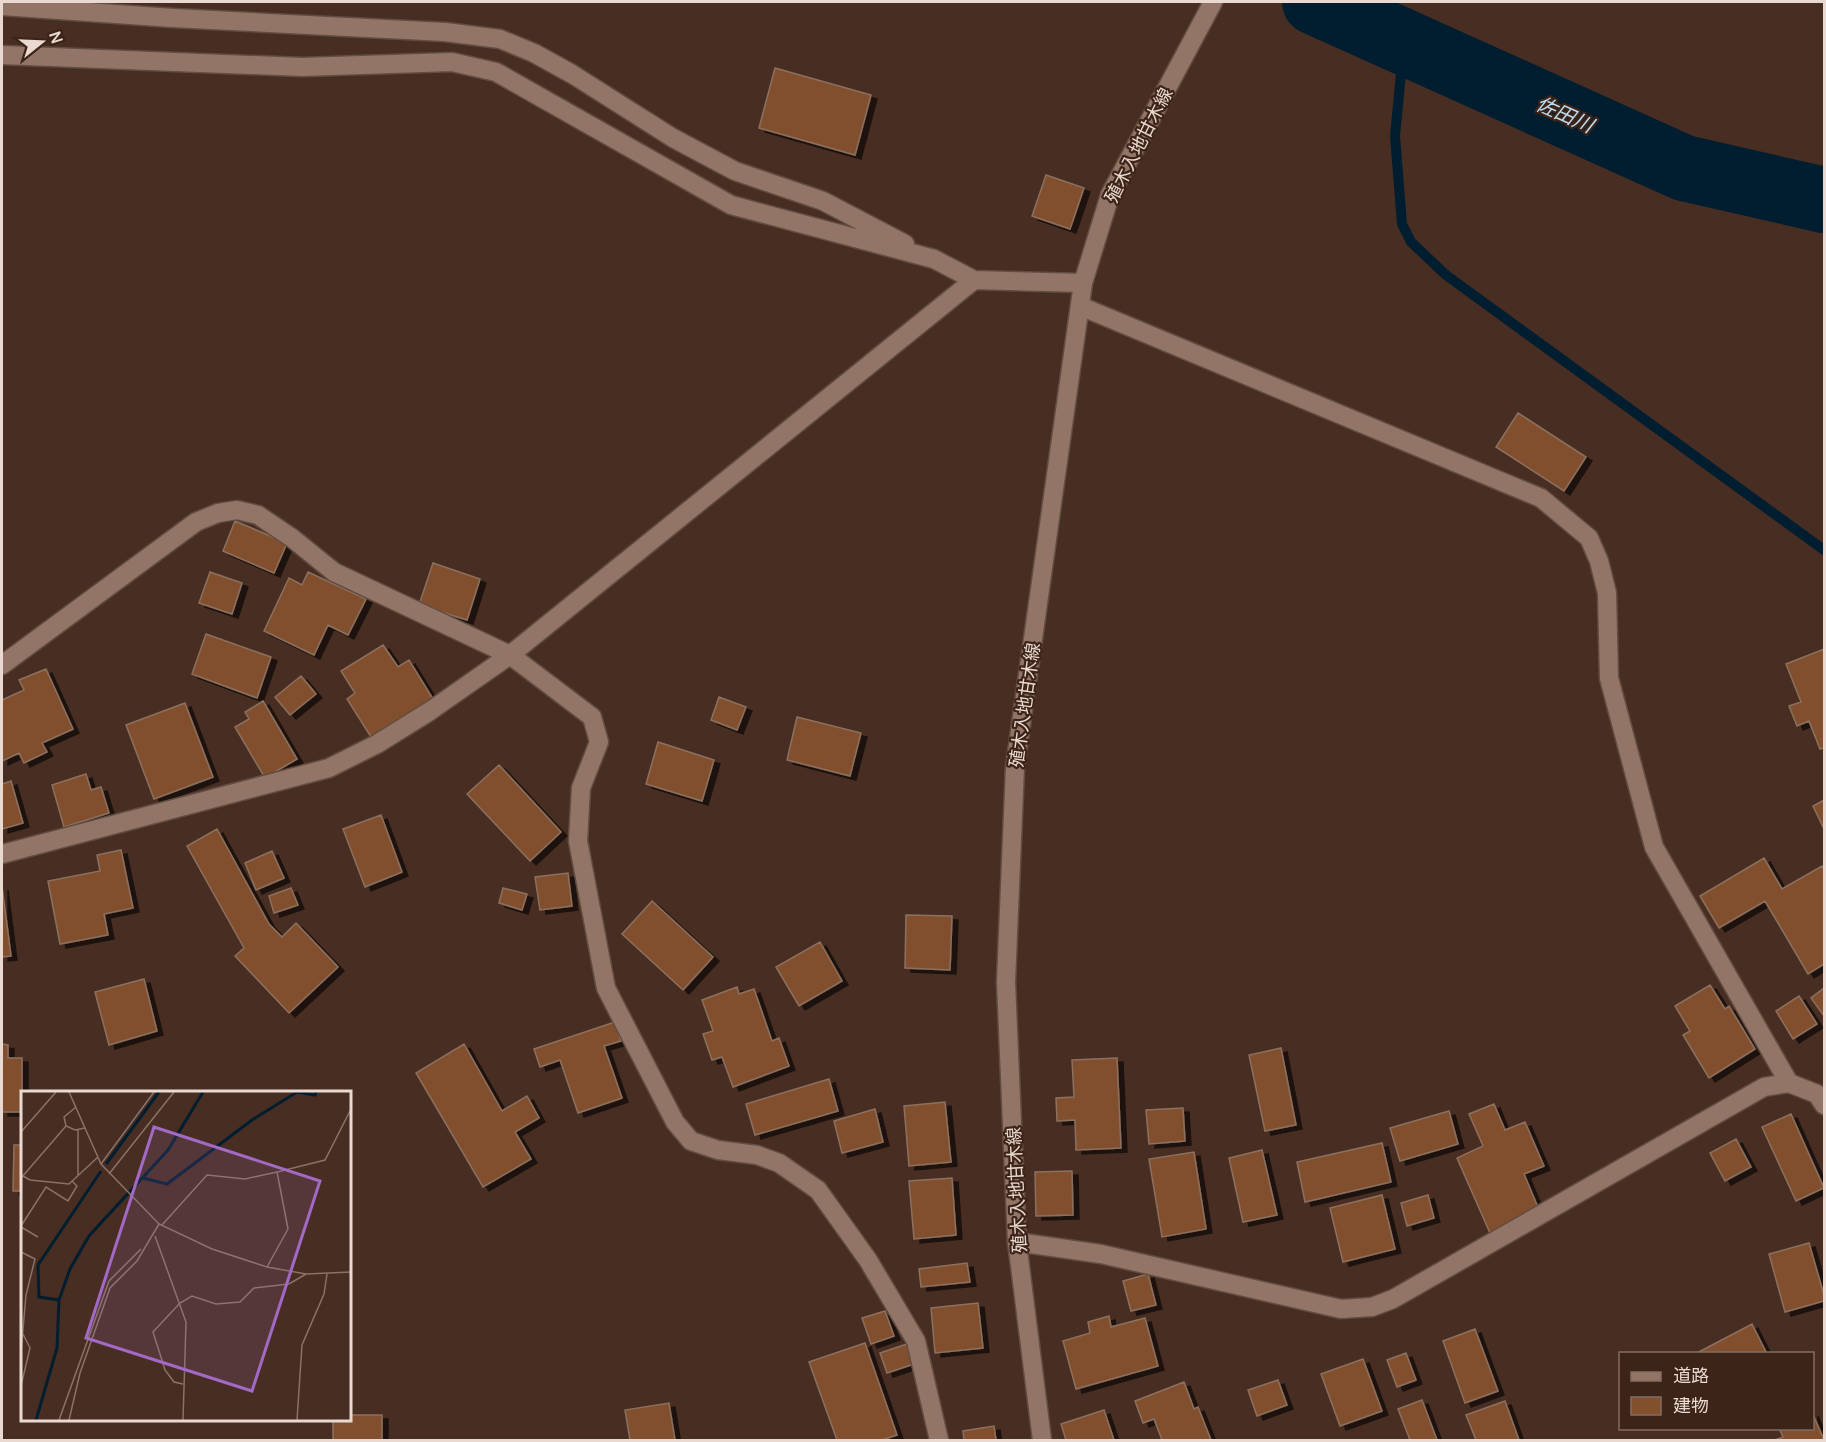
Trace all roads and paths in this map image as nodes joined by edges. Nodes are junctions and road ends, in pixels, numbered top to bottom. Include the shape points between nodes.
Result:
1 (1213, 2) edge
2 (2, 6) edge
3 (2, 55) edge
4 (934, 259) junction
5 (974, 280) junction
6 (1083, 283) junction
7 (1080, 306) junction
8 (510, 655) junction
9 (2, 665) edge
10 (2, 854) edge
11 (1789, 1083) junction
12 (1824, 1105) edge
13 (1017, 1242) junction
14 (939, 1440) edge
15 (1042, 1440) edge

1 - 6 street, 殖木入地甘木線 via 1110,195
2 - 4 street via 445,32 500,39 572,74 673,138 735,171 823,201
3 - 4 street via 302,67 452,62 496,72 731,205
4 - 5 street
5 - 6 street
5 - 8 street
6 - 7 street, 殖木入地甘木線
7 - 11 street via 1541,498 1589,538 1607,593 1609,678 1654,847
7 - 13 street, 殖木入地甘木線 via 1015,766 1006,982
8 - 9 street via 334,572 258,515 237,510 196,522
8 - 10 street via 430,711 329,768
8 - 14 street via 592,717 597,730 599,742 581,788 578,841 595,936 606,988 675,1122 691,1141 779,1163 818,1190 868,1260 916,1341
11 - 12 street via 1817,1094
11 - 13 street via 1764,1087 1393,1299 1372,1307 1341,1310 1101,1254
13 - 15 street, 殖木入地甘木線

